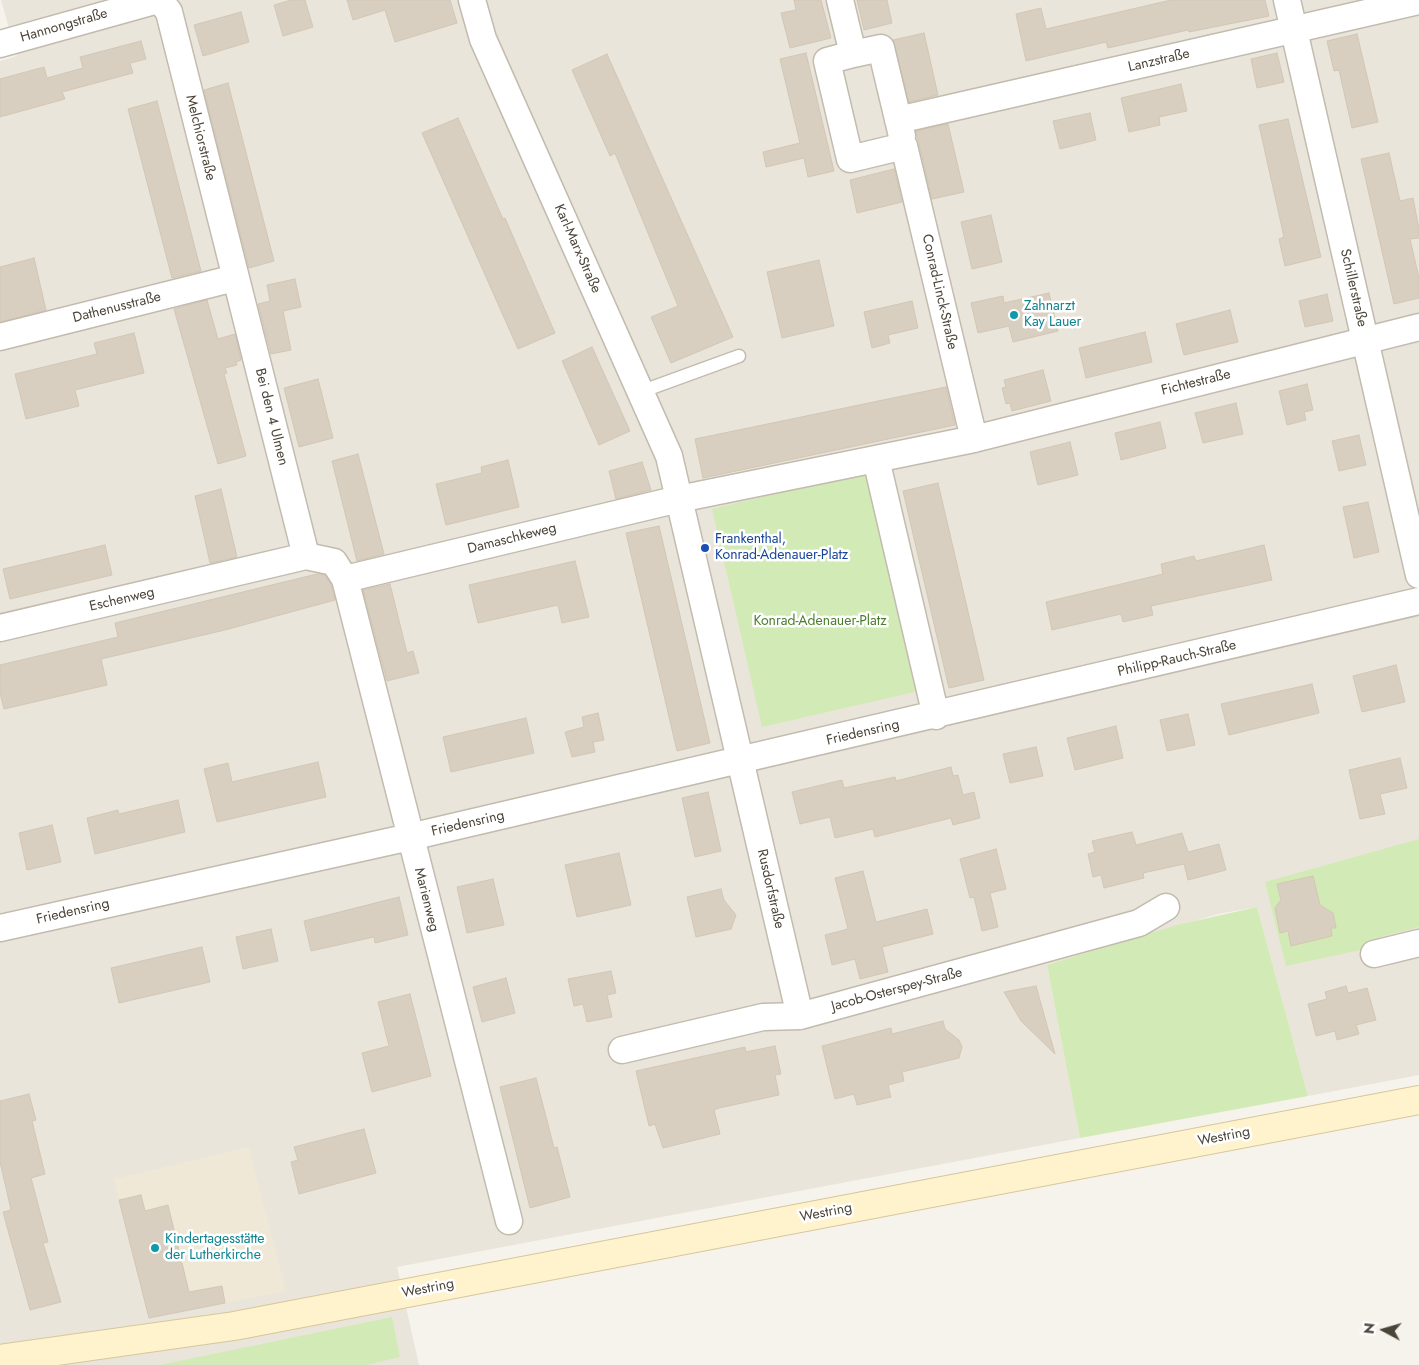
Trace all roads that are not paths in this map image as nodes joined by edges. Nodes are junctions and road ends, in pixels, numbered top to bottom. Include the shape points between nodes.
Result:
1 (159, 0) edge
2 (472, 0) edge
3 (840, 0) edge
4 (1287, 0) edge
5 (1419, 1) edge
6 (1294, 30) junction
7 (0, 44) edge
8 (853, 54) junction
9 (898, 120) junction
10 (904, 146) junction
11 (235, 278) junction
12 (1419, 327) edge
13 (0, 337) edge
14 (1365, 341) junction
15 (739, 356) dead end
16 (640, 392) junction
17 (974, 439) junction
18 (876, 460) junction
19 (679, 499) junction
20 (306, 556) junction
21 (1419, 575) edge
22 (345, 579) junction
23 (1419, 602) edge
24 (0, 628) edge
25 (936, 716) junction
26 (740, 761) junction
27 (410, 837) junction
28 (1166, 907) dead end
29 (0, 928) edge
30 (1419, 943) edge
31 (1374, 954) dead end
32 (800, 1016) junction
33 (622, 1050) dead end
34 (1419, 1100) edge
35 (509, 1221) dead end
36 (234, 1326) junction
37 (0, 1359) edge
38 (84, 1365) edge

1 - 7 street, Hannongstraße
1 - 11 street, Melchiorstraße via 169,12
2 - 16 street, Karl-Marx-Straße via 484,39
3 - 8 street
4 - 6 street, Schillerstraße
5 - 6 street, Lanzstraße
6 - 9 street, Lanzstraße
6 - 14 street, Schillerstraße
8 - 9 street, Conrad-Linck-Straße via 881,48
8 - 10 street, Conrad-Linck-Straße via 827,61 850,159
9 - 10 street, Conrad-Linck-Straße
10 - 17 street, Conrad-Linck-Straße
11 - 13 street, Dathenusstraße
11 - 20 street, Bei den 4 Ulmen
12 - 14 street, Fichtestraße
14 - 17 street, Fichtestraße
14 - 21 street, Schillerstraße
15 - 16 lane
16 - 19 street, Karl-Marx-Straße via 669,456
17 - 18 street
18 - 19 street
18 - 25 street
19 - 22 street, Damaschkeweg
19 - 26 street
20 - 22 street via 334,562
20 - 24 street, Eschenweg
22 - 27 street, Marienweg
23 - 25 street, Philipp-Rauch-Straße
25 - 26 street, Friedensring
26 - 27 street, Friedensring
26 - 32 street, Rusdorfstraße
27 - 29 street, Friedensring
27 - 35 street, Marienweg
28 - 32 street, Jacob-Osterspey-Straße via 1139,923
30 - 31 street
32 - 33 street, Jacob-Osterspey-Straße via 763,1017
34 - 36 main road, Westring
36 - 37 main road, Westring
36 - 38 main road, Westring

